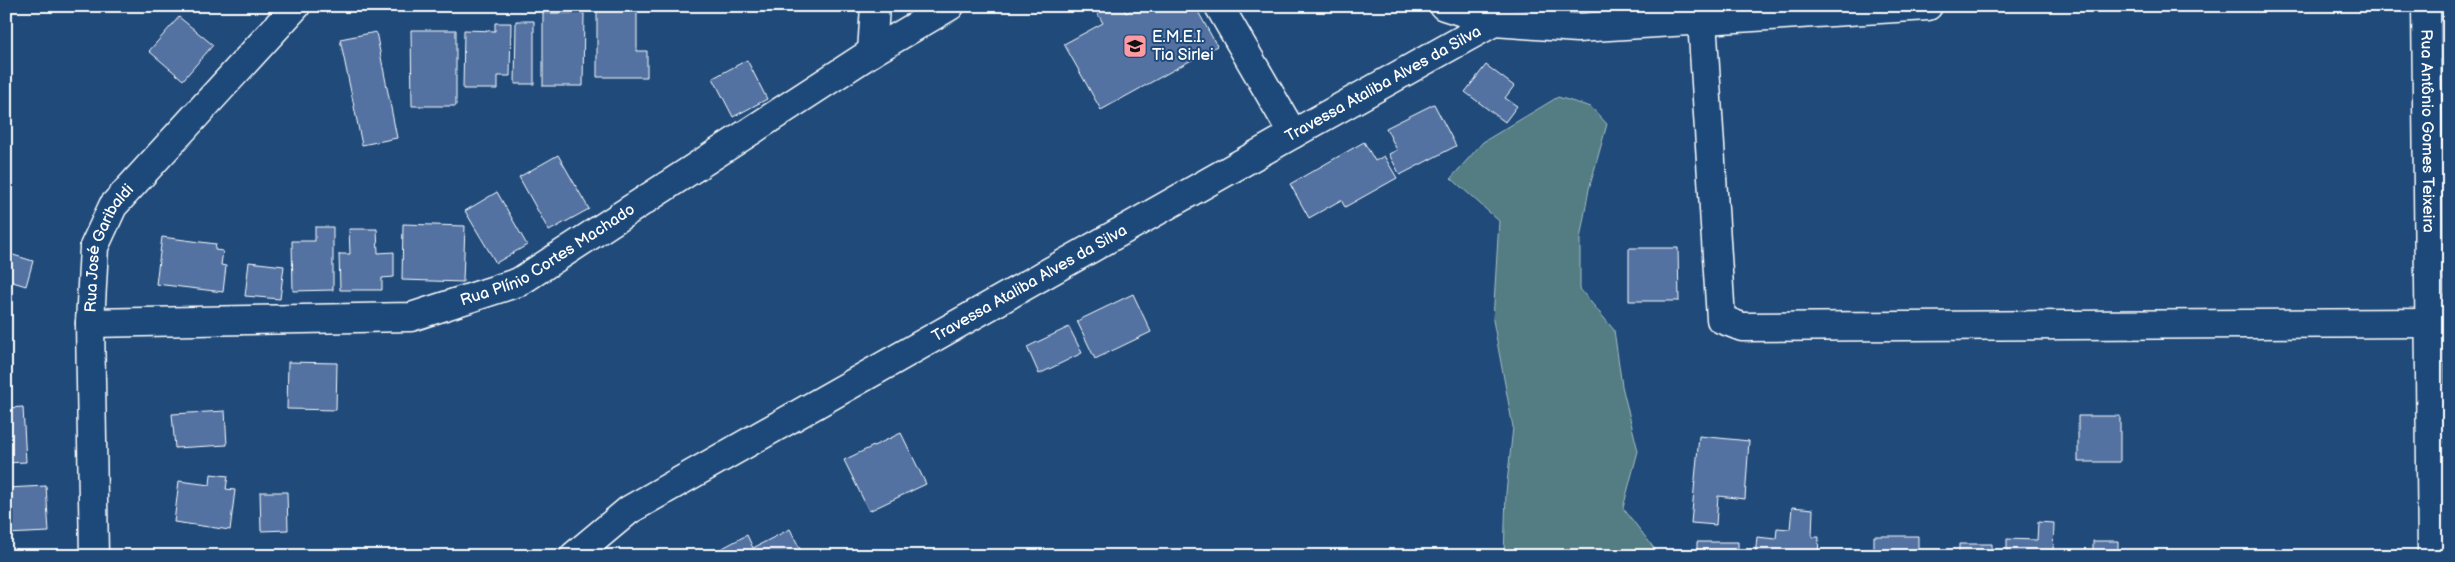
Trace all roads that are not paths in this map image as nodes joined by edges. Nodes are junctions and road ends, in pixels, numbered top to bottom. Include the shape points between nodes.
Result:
1 (296, 6) edge
2 (875, 6) edge
3 (950, 6) edge
4 (1219, 6) edge
5 (1444, 6) edge
6 (1928, 6) edge
7 (2426, 6) edge
8 (1704, 13) edge
9 (1494, 22) junction
10 (872, 52) junction
11 (1293, 134) junction
12 (90, 323) junction
13 (2430, 323) junction
14 (94, 556) edge
15 (574, 556) edge
16 (2432, 556) edge

1 - 12 street, Rua José Garibaldi via 113,206 94,247
2 - 10 street
3 - 10 street, Rua Plínio Cortes Machado
4 - 11 street
5 - 9 street
6 - 8 street
7 - 13 street, Rua Antônio Gomes Teixeira
8 - 9 street via 1577,28
8 - 13 street via 1721,319 1742,327
9 - 11 street, Travessa Ataliba Alves da Silva
10 - 12 street, Rua Plínio Cortes Machado via 519,282 411,317
11 - 15 street, Travessa Ataliba Alves da Silva via 630,510
12 - 14 street, Rua José Garibaldi
13 - 16 street, Rua Antônio Gomes Teixeira

